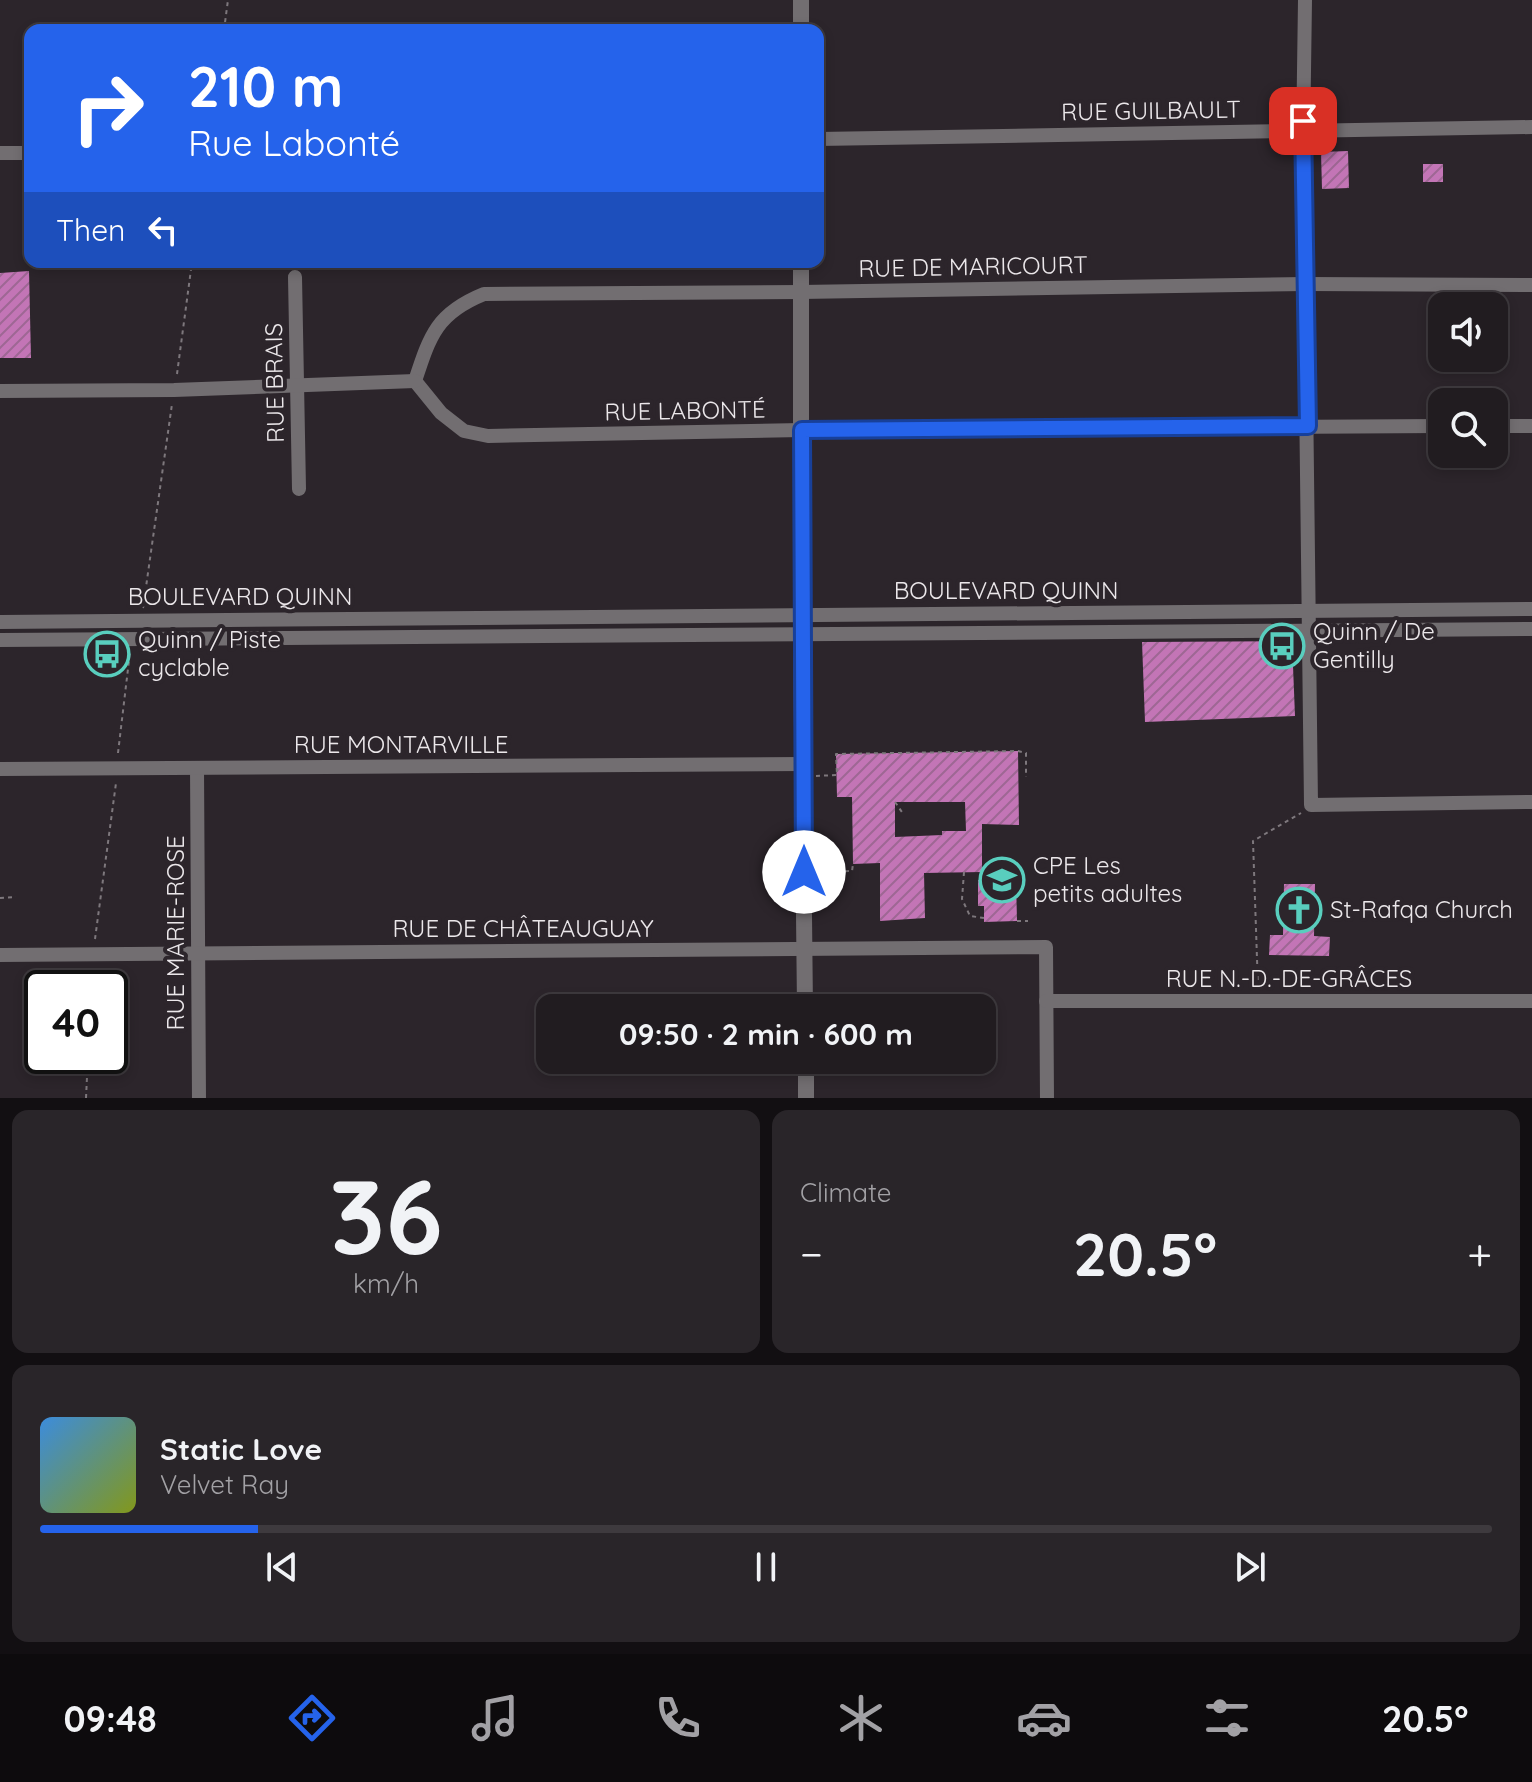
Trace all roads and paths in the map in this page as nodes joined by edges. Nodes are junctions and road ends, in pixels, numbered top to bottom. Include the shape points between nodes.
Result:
1 (228, 0) edge
2 (801, 0) edge
3 (1305, 0) edge
4 (225, 24) edge
5 (801, 24) edge
6 (1532, 127) edge
7 (1303, 130) junction
8 (824, 139) edge
9 (0, 153) edge
10 (24, 153) edge
11 (191, 268) edge
12 (801, 268) edge
13 (295, 277) dead end
14 (1304, 284) junction
15 (1532, 285) edge
16 (801, 292) junction
17 (176, 376) dead end
18 (415, 381) junction
19 (297, 385) junction
20 (0, 391) edge
21 (174, 396) dead end
22 (1308, 426) junction
23 (1428, 426) edge
24 (1508, 426) edge
25 (1532, 426) edge
26 (802, 430) junction
27 (299, 489) dead end
28 (1532, 609) edge
29 (1310, 611) junction
30 (142, 614) dead end
31 (801, 615) junction
32 (481, 617) junction
33 (0, 622) edge
34 (1532, 629) edge
35 (1310, 631) junction
36 (801, 635) junction
37 (481, 637) junction
38 (0, 640) edge
39 (130, 645) dead end
40 (117, 759) dead end
41 (197, 768) junction
42 (0, 769) edge
43 (803, 770) junction
44 (116, 777) dead end
45 (1026, 777) dead end
46 (895, 802) dead end
47 (1532, 802) edge
48 (1311, 805) junction
49 (904, 815) dead end
50 (853, 864) dead end
51 (804, 872) junction
52 (964, 872) dead end
53 (16, 897) dead end
54 (0, 898) edge
55 (984, 918) dead end
56 (1017, 921) dead end
57 (1028, 921) dead end
58 (94, 942) dead end
59 (804, 949) junction
60 (198, 953) junction
61 (0, 955) edge
62 (805, 994) edge
63 (1046, 1001) junction
64 (1259, 1001) junction
65 (1532, 1001) edge
66 (87, 1074) edge
67 (806, 1074) edge
68 (86, 1098) edge
69 (199, 1098) edge
70 (806, 1098) edge
71 (1047, 1098) edge

1 - 4 path
2 - 5 street
3 - 7 street
6 - 7 street, RUE GUILBAULT
7 - 8 street, RUE GUILBAULT
7 - 14 street
9 - 10 street
11 - 17 path
12 - 16 street
13 - 19 street, RUE BRAIS
14 - 15 street, RUE DE MARICOURT
14 - 16 street, RUE DE MARICOURT
14 - 22 street
16 - 18 street, RUE DE MARICOURT via 484,294 461,303 440,323 427,343
16 - 26 street
18 - 19 street
18 - 26 street, RUE LABONTÉ via 464,431 488,436
19 - 20 street
19 - 27 street, RUE BRAIS
21 - 30 path
22 - 23 street, RUE LABONTÉ
22 - 26 street, RUE LABONTÉ
22 - 29 street
24 - 25 street
26 - 31 street
28 - 29 street, BOULEVARD QUINN
29 - 31 street, BOULEVARD QUINN
29 - 35 street
31 - 32 street, BOULEVARD QUINN
31 - 36 street
32 - 33 street, BOULEVARD QUINN
32 - 37 street
34 - 35 street, BOULEVARD QUINN
35 - 36 street, BOULEVARD QUINN
35 - 48 street
36 - 37 street, BOULEVARD QUINN
36 - 43 street
37 - 38 street, BOULEVARD QUINN
39 - 40 path
41 - 42 street, RUE MONTARVILLE
41 - 43 street, RUE MONTARVILLE
41 - 60 street, RUE MARIE-ROSE
43 - 45 path via 837,775 836,754 1018,751 1026,753
43 - 51 street
44 - 58 path
46 - 49 path
47 - 48 street
48 - 64 path via 1253,841
50 - 51 path via 852,871
51 - 59 street
52 - 55 path via 962,899 970,916
53 - 54 path
56 - 57 path
59 - 60 street, RUE DE CHÂTEAUGUAY
59 - 62 street
59 - 63 street, RUE DE CHÂTEAUGUAY via 1046,947
60 - 61 street, RUE DE CHÂTEAUGUAY
60 - 69 street, RUE MARIE-ROSE
63 - 64 street, RUE N.-D.-DE-GRÂCES
63 - 71 street
64 - 65 street, RUE N.-D.-DE-GRÂCES
66 - 68 path
67 - 70 street

